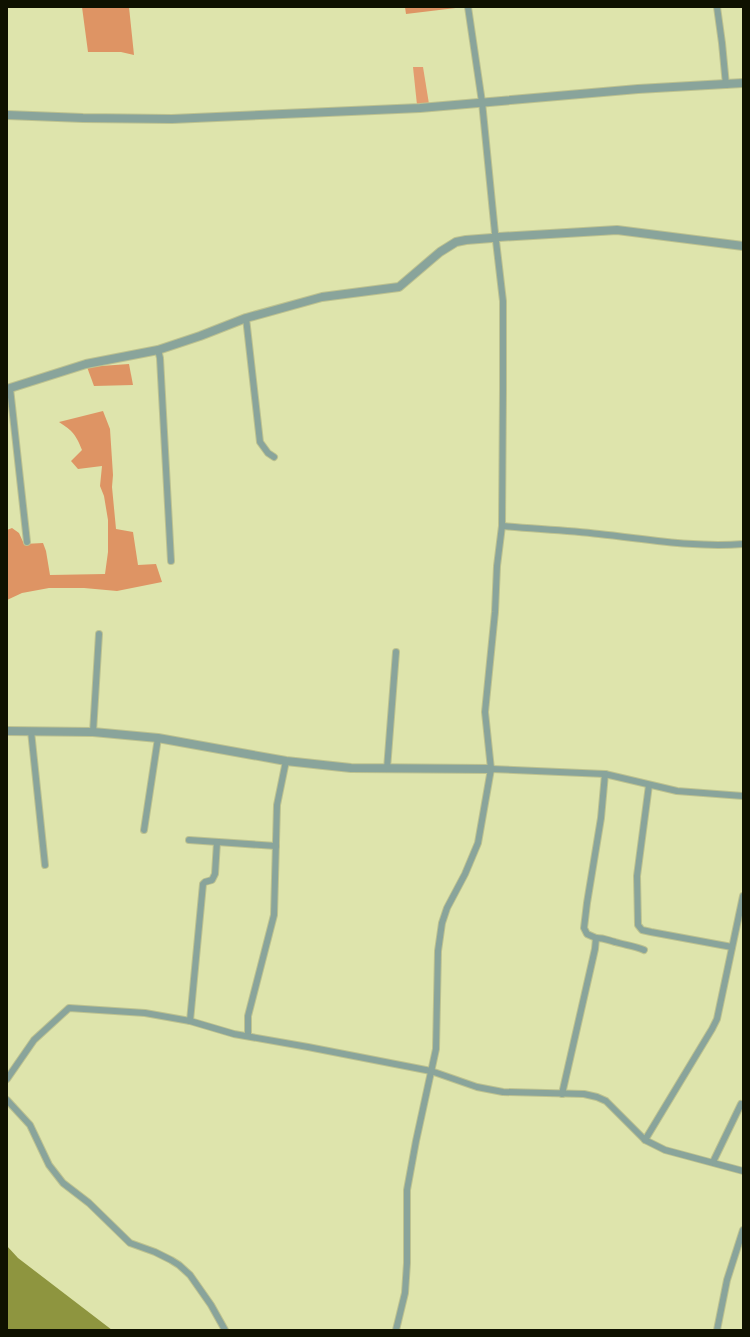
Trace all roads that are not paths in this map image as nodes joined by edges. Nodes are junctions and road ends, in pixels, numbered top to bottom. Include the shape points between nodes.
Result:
1 (468, 7) edge
2 (717, 7) edge
3 (743, 83) edge
4 (726, 85) junction
5 (482, 102) junction
6 (7, 115) edge
7 (496, 237) junction
8 (743, 246) edge
9 (246, 318) junction
10 (158, 350) junction
11 (9, 389) edge
12 (274, 457) dead end
13 (502, 526) junction
14 (26, 542) dead end
15 (743, 544) edge
16 (172, 561) dead end
17 (100, 634) dead end
18 (396, 652) dead end
19 (7, 731) edge
20 (31, 731) junction
21 (93, 732) junction
22 (158, 738) junction
23 (286, 761) junction
24 (387, 769) junction
25 (491, 769) junction
26 (605, 774) junction
27 (649, 785) junction
28 (743, 796) edge
29 (144, 830) dead end
30 (189, 840) dead end
31 (217, 842) junction
32 (276, 846) junction
33 (45, 865) dead end
34 (743, 896) edge
35 (596, 938) junction
36 (732, 947) junction
37 (644, 950) dead end
38 (190, 1021) junction
39 (248, 1036) junction
40 (431, 1071) junction
41 (7, 1079) edge
42 (562, 1094) junction
43 (7, 1100) edge
44 (740, 1104) dead end
45 (645, 1140) junction
46 (713, 1162) junction
47 (743, 1171) edge
48 (743, 1230) edge
49 (225, 1330) edge
50 (396, 1330) edge
51 (717, 1330) edge

1 - 5 street
2 - 4 street
3 - 4 street
4 - 5 street via 638,89
5 - 6 street via 420,108 172,119
5 - 7 street
7 - 8 street via 617,230
7 - 9 street via 456,242 440,252 399,287 322,297
7 - 13 street via 503,301
9 - 10 street
9 - 12 street via 260,442
10 - 11 street via 86,364
10 - 16 street
11 - 14 street
13 - 15 street via 686,544
13 - 25 street via 485,712
17 - 21 street
18 - 24 street
19 - 20 street
20 - 21 street
20 - 33 street
21 - 22 street
22 - 23 street
22 - 29 street
23 - 24 street
23 - 32 street via 277,805
24 - 25 street
25 - 26 street
25 - 40 street via 478,843 442,923 438,951 436,1049
26 - 27 street
26 - 35 street via 584,928 587,934
27 - 28 street via 676,791
27 - 36 street via 637,876 638,925 642,930
30 - 31 street
31 - 32 street
31 - 38 street via 215,874 212,880 203,884
32 - 39 street via 274,915 248,1016
34 - 36 street
35 - 37 street via 606,938
35 - 42 street
36 - 45 street via 717,1019
38 - 39 street
38 - 41 street via 145,1013 69,1008 34,1040
39 - 40 street
40 - 42 street via 503,1092
40 - 50 street via 407,1190 406,1293
42 - 45 street via 584,1094 606,1102
43 - 49 street via 30,1125 49,1166 63,1183 89,1203 130,1243 155,1252 179,1265 190,1275 211,1304
44 - 46 street
45 - 46 street via 665,1150
46 - 47 street
48 - 51 street via 727,1280

